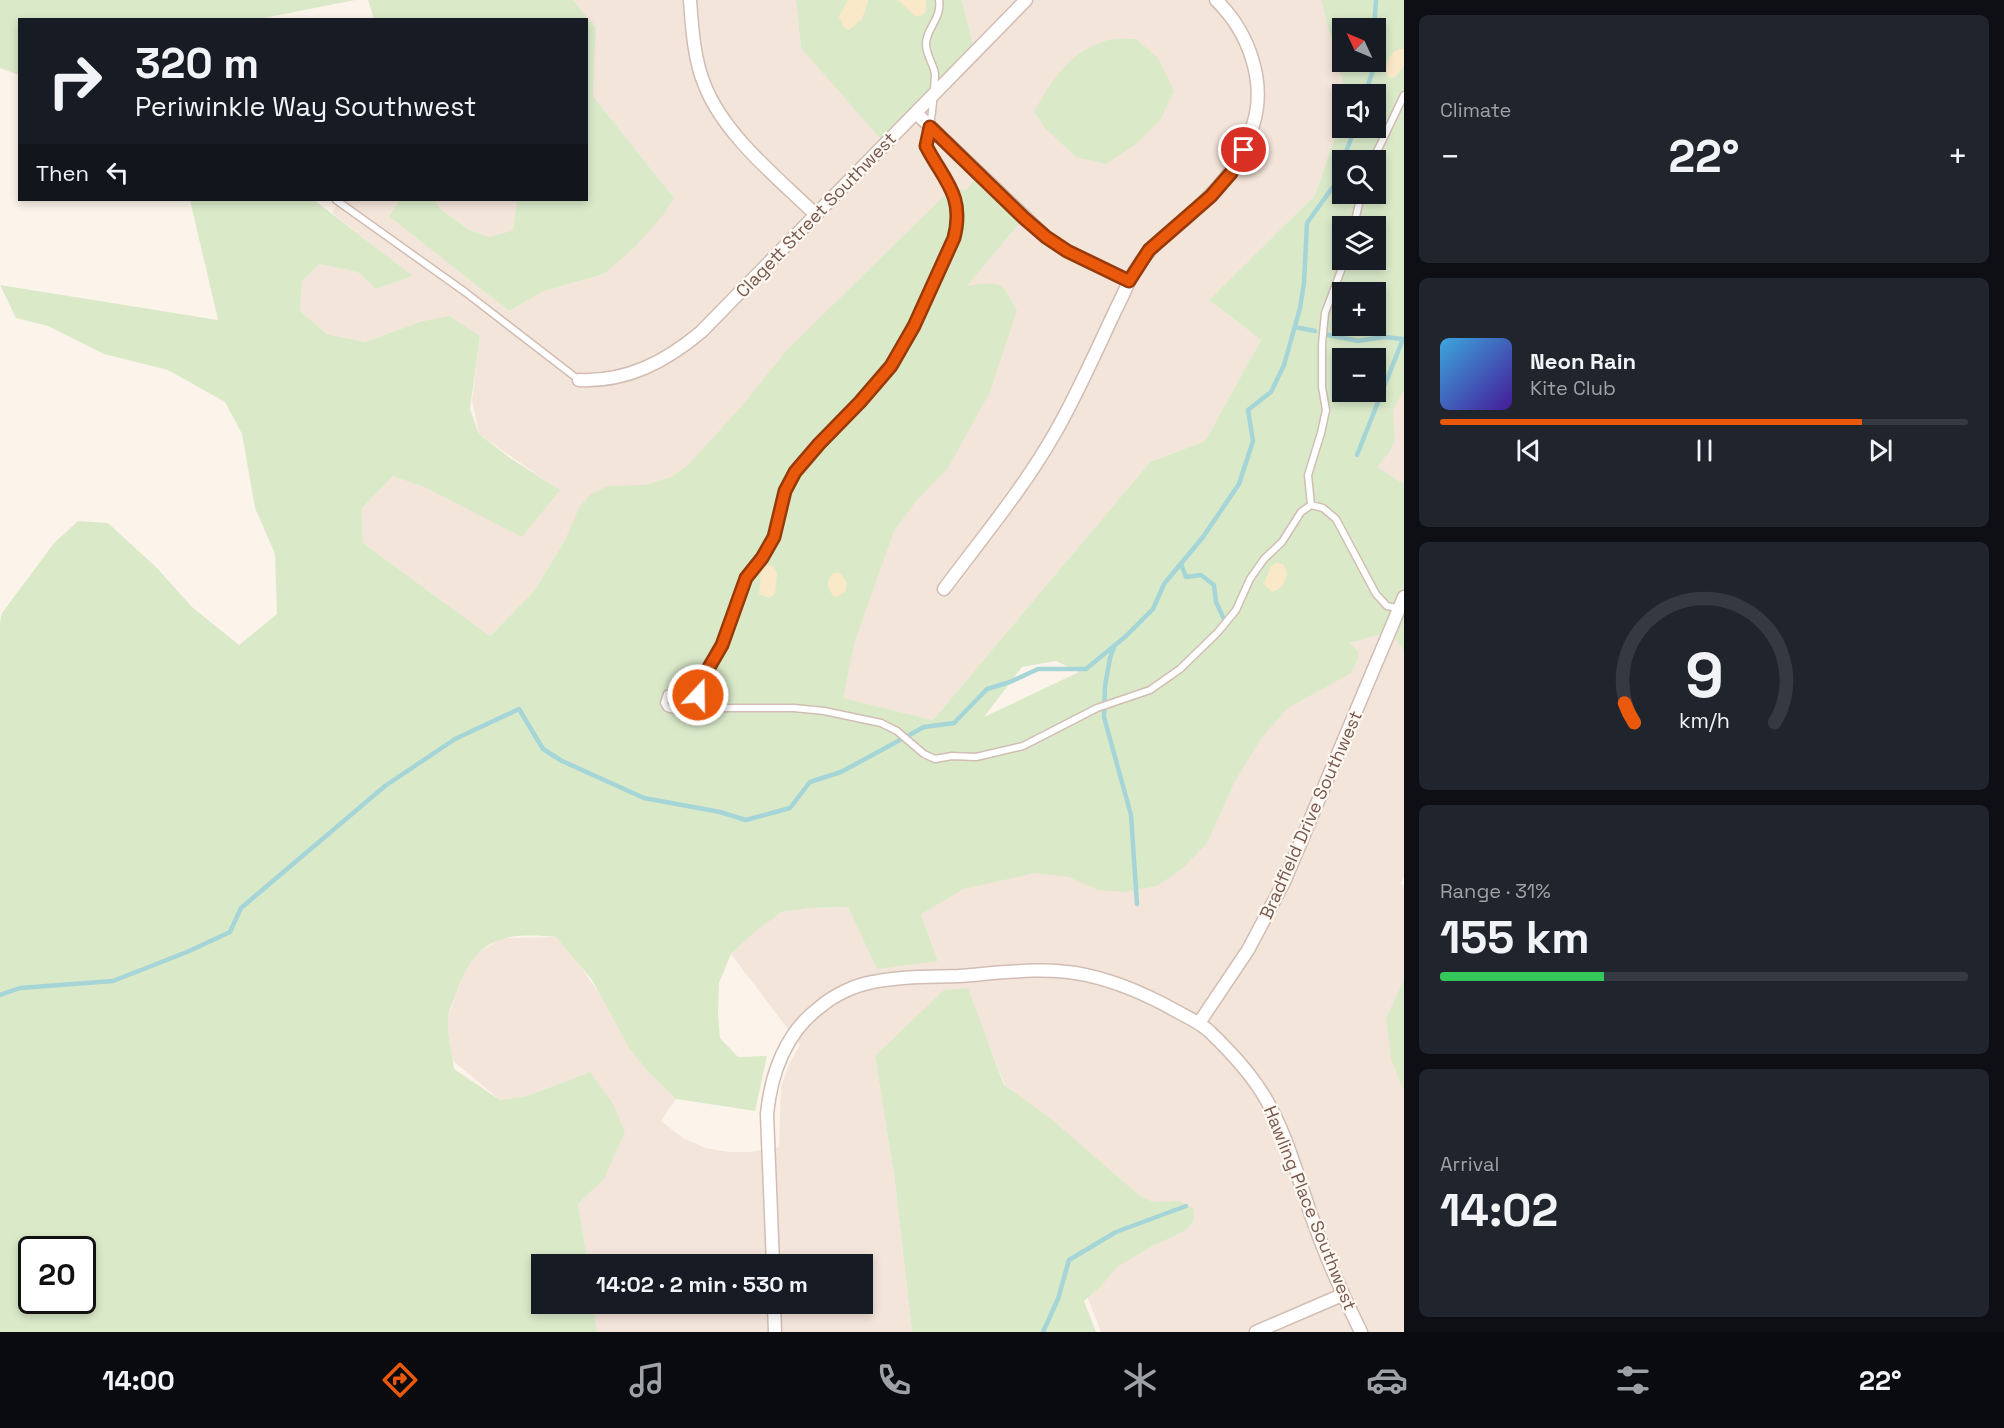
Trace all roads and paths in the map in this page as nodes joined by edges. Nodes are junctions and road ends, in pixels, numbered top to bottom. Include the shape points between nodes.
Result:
1 (690, 0) edge
2 (939, 0) edge
3 (1026, 0) edge
4 (1216, 0) edge
5 (1404, 94) edge
6 (932, 96) junction
7 (916, 113) junction
8 (930, 127) junction
9 (1378, 150) edge
10 (337, 201) edge
11 (816, 215) junction
12 (1342, 270) edge
13 (1129, 281) junction
14 (579, 380) joint
15 (1311, 505) junction
16 (944, 589) dead end
17 (1403, 605) edge
18 (697, 688) junction
19 (709, 708) junction
20 (1199, 1023) junction
21 (773, 1254) edge
22 (1342, 1295) junction
23 (774, 1314) edge
24 (775, 1332) edge
25 (1256, 1332) edge
26 (1361, 1332) edge

1 - 11 street via 704,86 716,109 750,150
2 - 6 lane via 926,43 935,73
3 - 6 street, Clagett Street Southwest
4 - 13 street via 1241,33 1251,55 1257,99 1254,123 1231,173 1211,196 1149,250
5 - 9 lane
6 - 7 street, Clagett Street Southwest
6 - 8 lane
7 - 8 street
7 - 11 street, Clagett Street Southwest
8 - 13 street via 1046,237
8 - 18 lane via 926,146 956,200 954,238 891,366 795,472 785,491 774,537 746,578 722,645
10 - 14 lane
11 - 14 street, Clagett Street Southwest via 681,348 632,374 615,379
12 - 15 lane via 1325,313 1322,387 1326,410 1308,475
13 - 16 street via 1055,433
15 - 17 lane via 1323,508 1336,519 1376,594 1387,606
15 - 19 lane via 1264,559 1236,610 1180,669 1150,690 1097,708 1023,746 976,757 935,759 882,723 794,708
17 - 20 street, Bradfield Drive Southwest via 1284,882 1248,950
18 - 19 lane via 701,701
18 - 19 lane via 667,694 664,703 678,711
20 - 21 street, Hawling Place Southwest via 1126,986 1053,970 872,982 836,996 819,1007 792,1036 769,1092
20 - 22 street, Hawling Place Southwest via 1224,1047 1268,1103
22 - 25 street
22 - 26 street, Hawling Place Southwest
23 - 24 street

